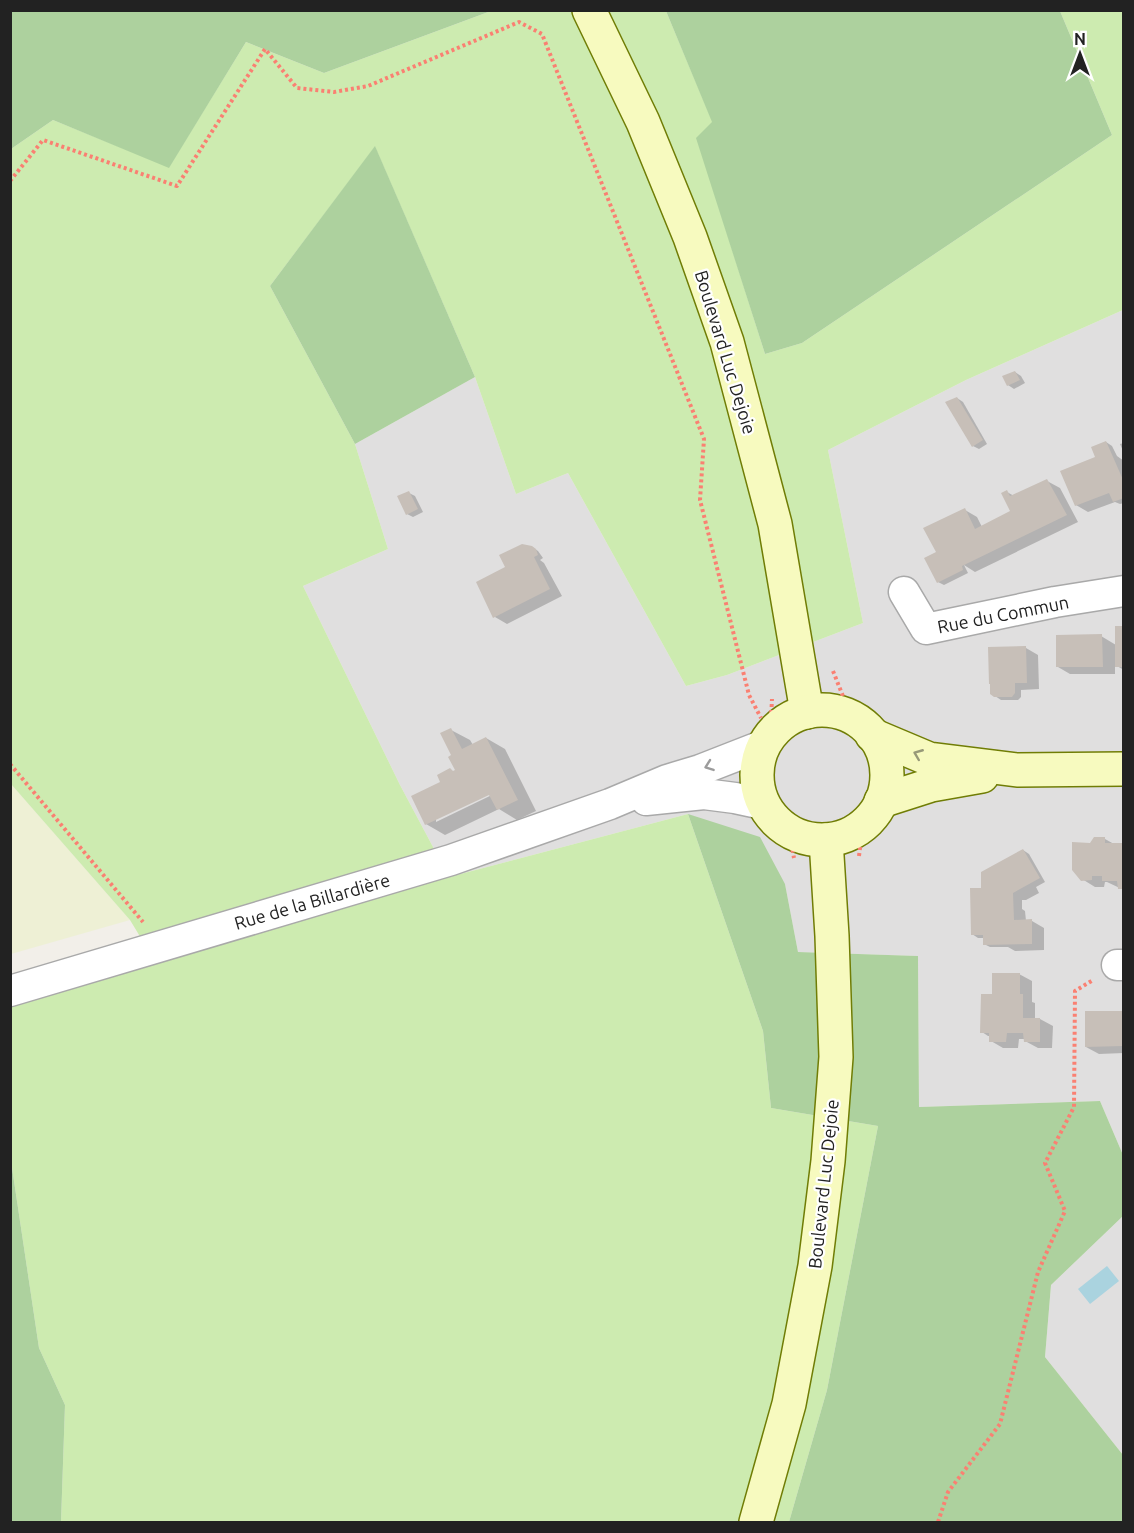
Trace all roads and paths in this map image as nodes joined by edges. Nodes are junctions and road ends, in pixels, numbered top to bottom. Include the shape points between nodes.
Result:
1 (589, 10) edge
2 (10, 181) edge
3 (1124, 591) edge
4 (904, 592) dead end
5 (772, 693) dead end
6 (807, 712) junction
7 (872, 735) junction
8 (767, 740) junction
9 (10, 764) edge
10 (1124, 769) edge
11 (1017, 770) junction
12 (881, 801) junction
13 (610, 804) junction
14 (763, 804) junction
15 (789, 832) junction
16 (826, 840) junction
17 (796, 867) dead end
18 (145, 924) dead end
19 (1120, 965) edge
20 (10, 991) edge
21 (756, 1522) edge
22 (938, 1522) edge

1 - 6 main road, Boulevard Luc Dejoie via 643,122 727,342 775,524
2 - 8 path via 43,140 177,186 265,49 297,88 334,92 368,86 519,22 542,34 704,439 700,500 749,695
3 - 4 street, Rue du Commun via 926,629
5 - 8 path
6 - 7 main road via 830,711 851,717
6 - 8 main road via 787,720
11 -> 7 main road via 929,759
7 - 12 main road via 882,750 887,771
8 -> 13 street, Rue de la Billardière
8 - 14 main road via 757,768
9 - 18 path
10 - 11 main road
11 - 12 main road via 931,784
12 - 16 main road via 863,825 846,836
13 - 14 street, Rue de la Billardière via 704,794
13 - 20 street, Rue de la Billardière via 451,860
14 - 15 main road
15 - 16 main road
15 - 17 path
16 - 21 main road, Boulevard Luc Dejoie via 836,1057 828,1161 815,1266 789,1404
19 - 22 path via 1075,991 1074,1107 1045,1163 1065,1211 1038,1272 1000,1424 948,1492

